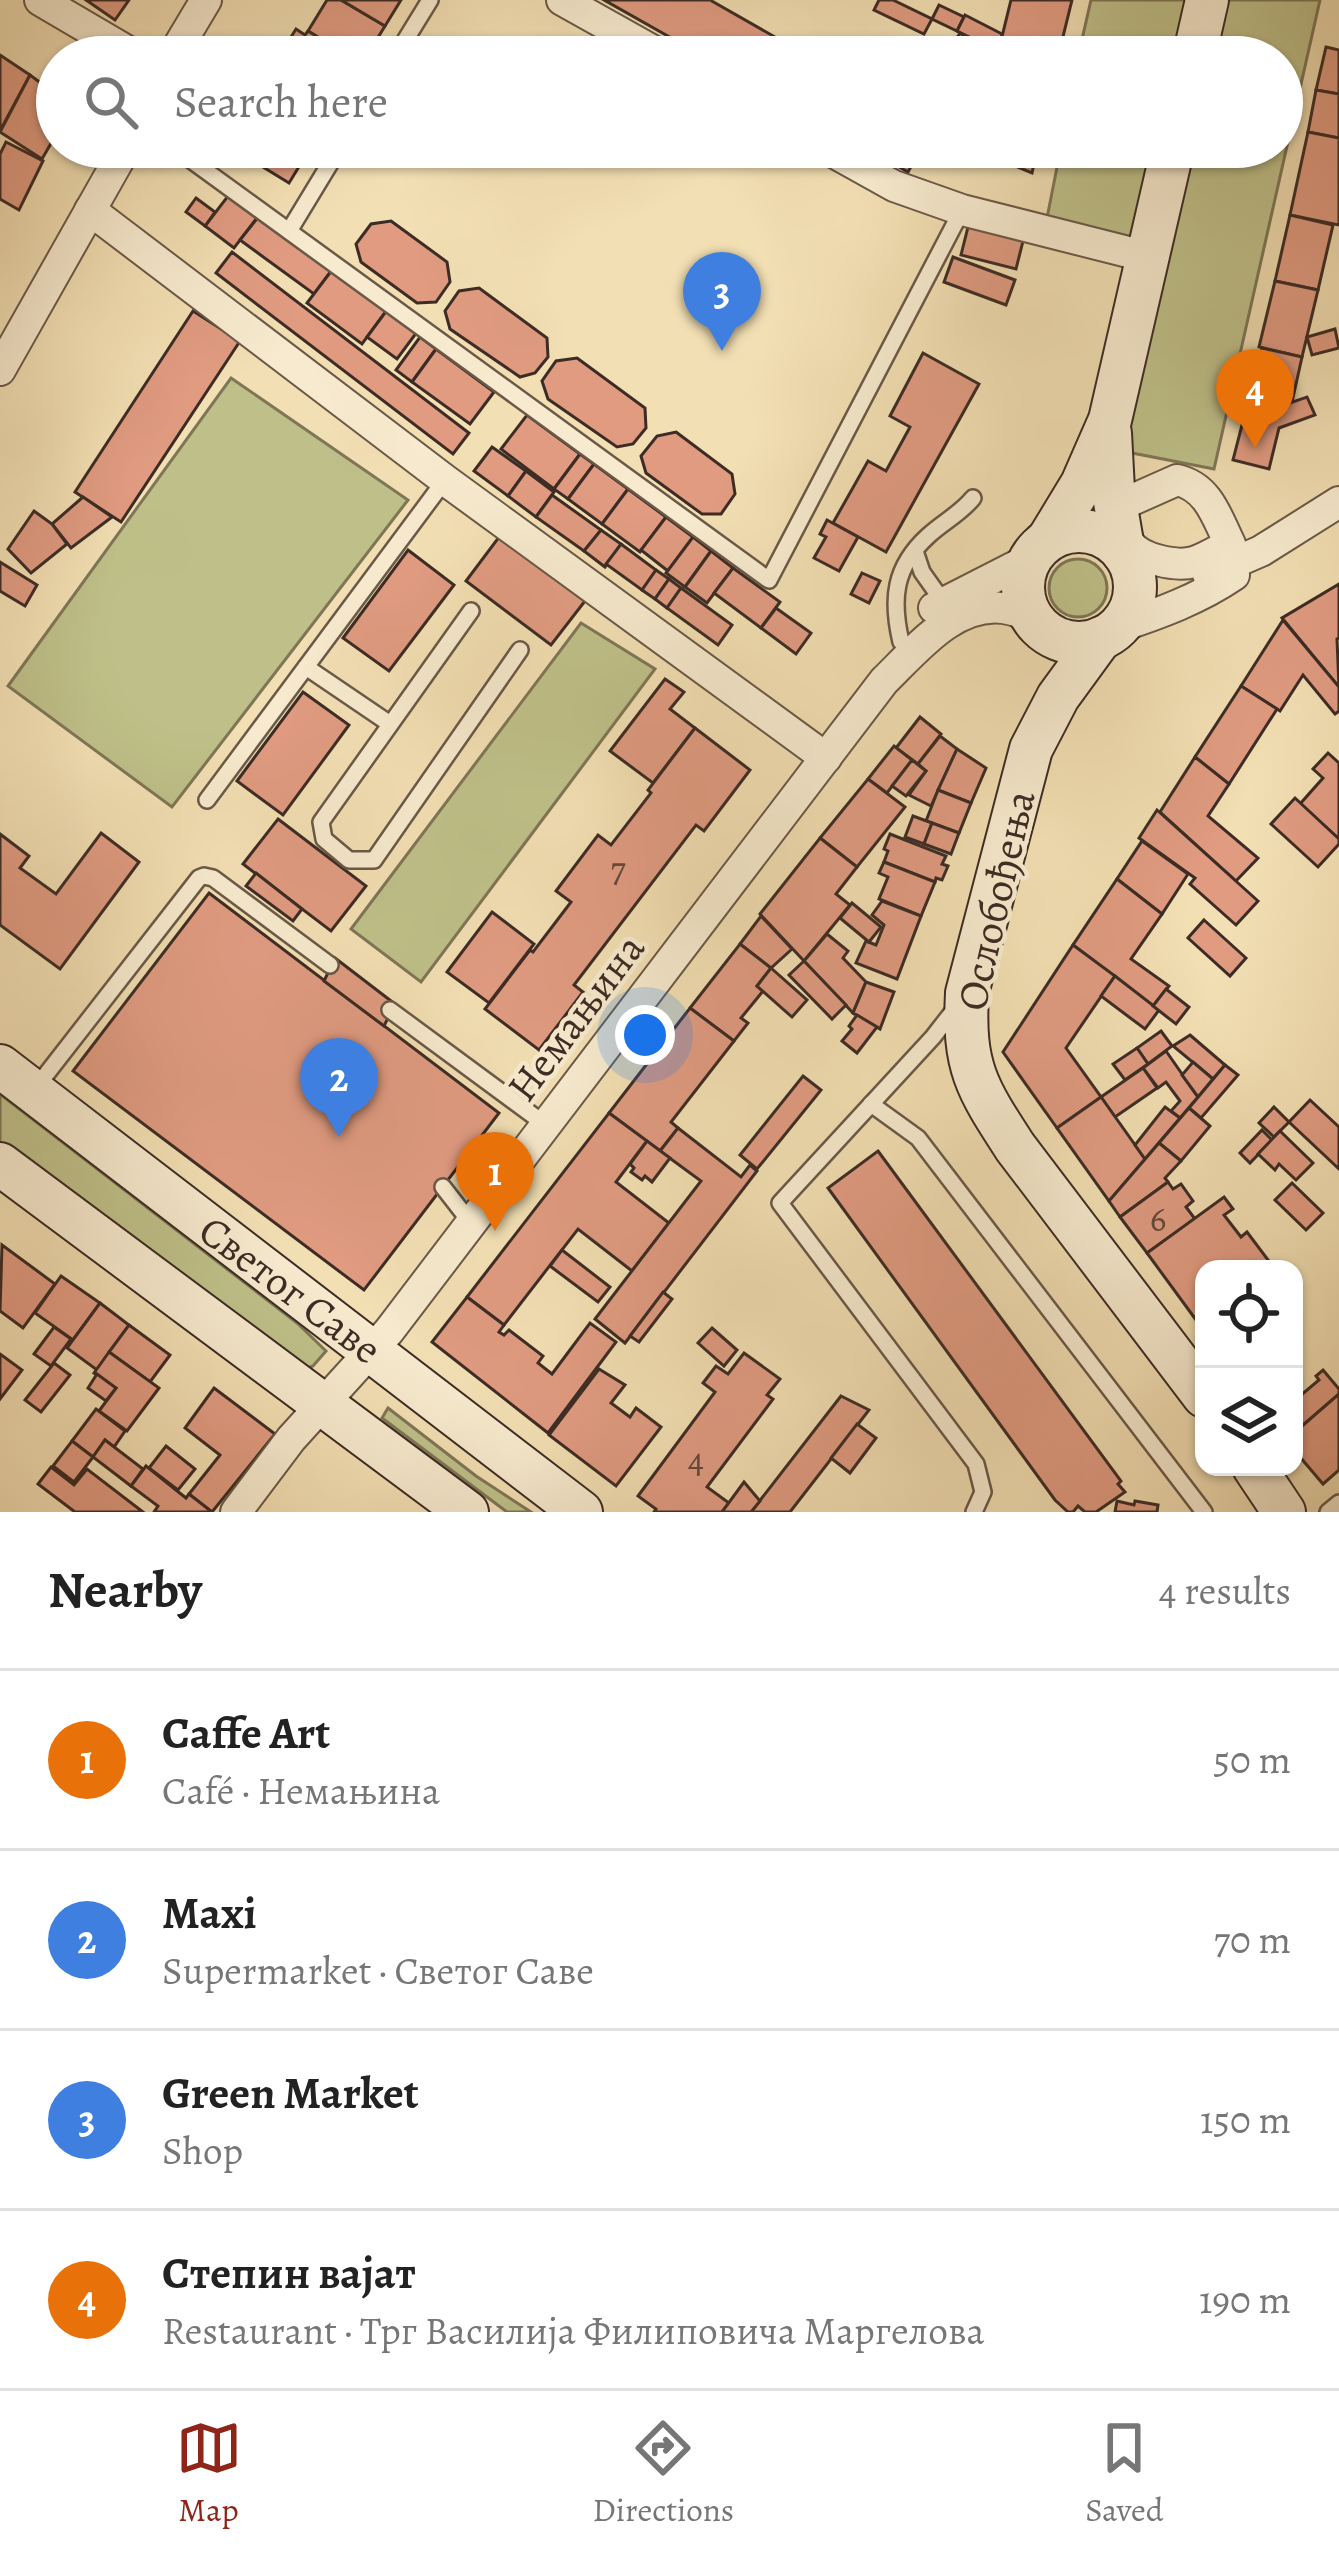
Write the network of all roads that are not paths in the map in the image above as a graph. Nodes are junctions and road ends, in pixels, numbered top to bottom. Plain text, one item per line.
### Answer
1 (40, 0) edge
2 (206, 0) edge
3 (430, 0) edge
4 (562, 0) edge
5 (1207, 0) edge
6 (101, 36) edge
7 (185, 36) edge
8 (408, 36) edge
9 (626, 36) edge
10 (1199, 36) edge
11 (114, 168) edge
12 (202, 168) edge
13 (327, 168) edge
14 (862, 168) edge
15 (1168, 168) edge
16 (90, 210) junction
17 (962, 210) junction
18 (289, 231) junction
19 (1148, 256) junction
20 (0, 370) edge
21 (1110, 420) junction
22 (445, 480) junction
23 (973, 499) dead end
24 (1339, 502) edge
25 (1244, 539) junction
26 (1039, 550) junction
27 (915, 551) junction
28 (1126, 558) junction
29 (944, 603) junction
30 (471, 611) dead end
31 (1034, 620) junction
32 (1109, 632) junction
33 (901, 642) junction
34 (520, 650) dead end
35 (306, 667) junction
36 (884, 681) junction
37 (389, 724) junction
38 (1031, 748) junction
39 (826, 758) junction
40 (207, 800) dead end
41 (330, 965) dead end
42 (967, 993) junction
43 (390, 1010) dead end
44 (17, 1079) edge
45 (871, 1104) junction
46 (546, 1125) junction
47 (0, 1164) edge
48 (443, 1187) dead end
49 (471, 1223) junction
50 (372, 1351) junction
51 (1195, 1384) edge
52 (321, 1405) junction
53 (1260, 1476) edge
54 (1339, 1503) edge
55 (236, 1512) edge
56 (467, 1512) edge
57 (581, 1512) edge
58 (974, 1512) edge
59 (1204, 1512) edge
60 (1284, 1512) edge
61 (1328, 1512) edge

1 - 6 street
2 - 7 street
3 - 8 lane
4 - 9 street
5 - 10 street
11 - 16 street
12 - 18 lane
13 - 18 lane
14 - 17 street
15 - 19 street
16 - 20 street
16 - 22 street
17 - 18 lane
17 - 19 street
19 - 21 street
21 - 26 street
21 - 28 street
22 - 35 lane
22 - 39 street
23 - 27 lane
24 - 25 street
25 - 28 street
25 - 32 street
26 - 28 street
26 - 29 street
26 - 31 street
27 - 29 lane
27 - 33 lane
28 - 32 street
29 - 33 street
30 - 37 lane
31 - 32 street
31 - 36 street
31 - 38 street
32 - 38 street, Ослобођења
33 - 36 street
34 - 37 lane
35 - 37 lane
35 - 40 lane
36 - 39 street, Немањина
38 - 42 street, Ослобођења
39 - 46 street, Немањина
41 - 44 lane
42 - 45 lane
42 - 51 street, Ослобођења
43 - 46 lane
44 - 50 street, Светог Саве
45 - 58 lane
45 - 59 lane
46 - 49 street, Немањина
47 - 52 street, Светог Саве
48 - 49 lane
49 - 50 street, Немањина
50 - 52 street, Немањина
50 - 57 street, Светог Саве
52 - 55 street, Немањина
52 - 56 street, Светог Саве
53 - 60 street
54 - 61 lane

